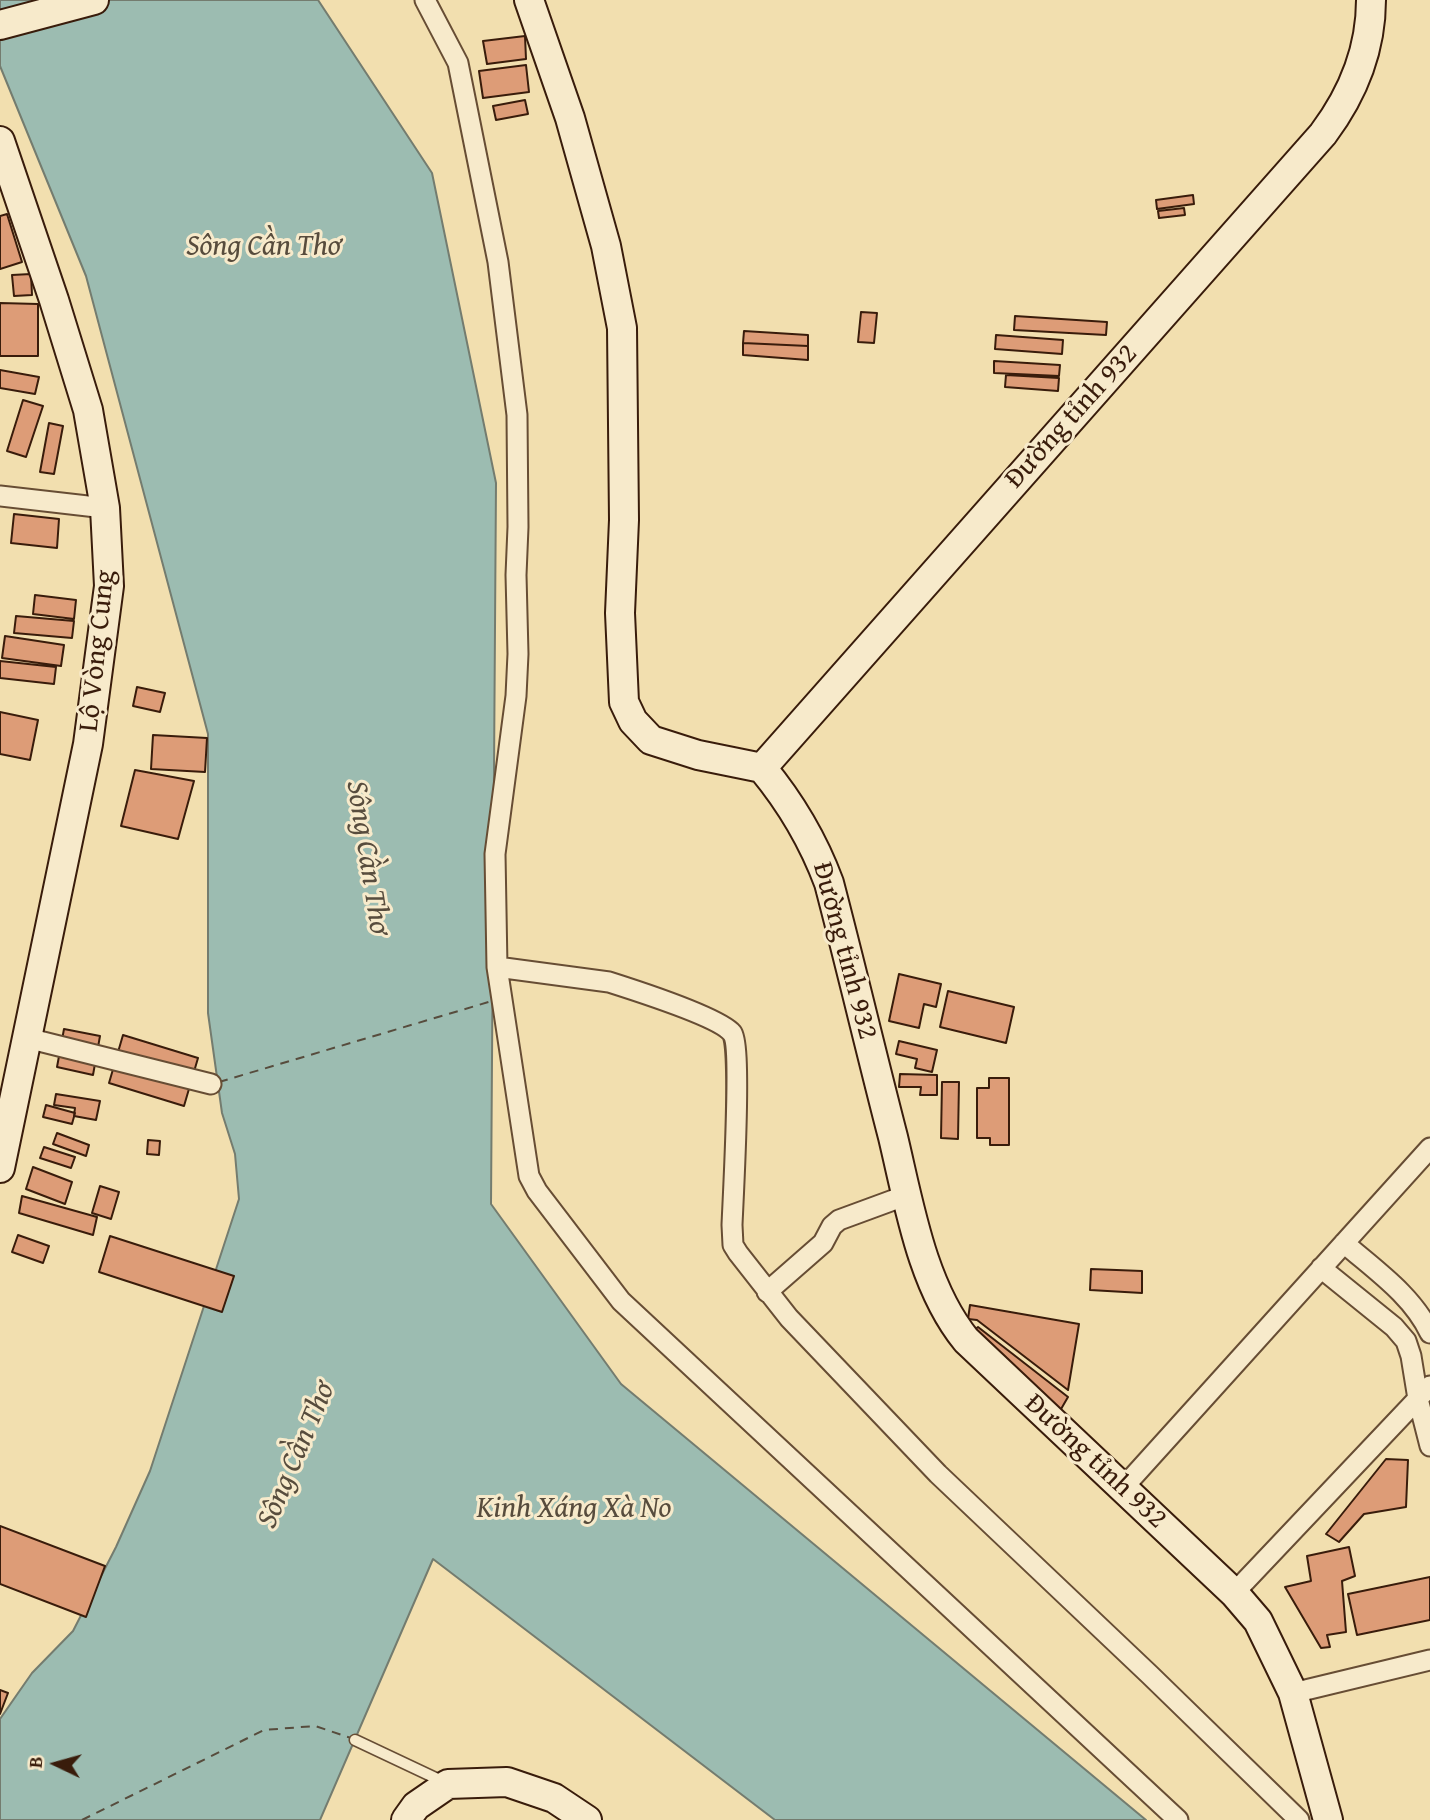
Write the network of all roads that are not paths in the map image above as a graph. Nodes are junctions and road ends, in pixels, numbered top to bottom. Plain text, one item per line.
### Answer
1 (94, 0) edge
2 (425, 0) edge
3 (529, 0) edge
4 (1371, 0) edge
5 (0, 25) edge
6 (0, 141) edge
7 (0, 496) edge
8 (105, 508) junction
9 (762, 768) junction
10 (497, 967) junction
11 (27, 1038) junction
12 (211, 1084) dead end
13 (1430, 1147) edge
14 (0, 1168) edge
15 (907, 1195) junction
16 (1344, 1243) junction
17 (1321, 1268) junction
18 (767, 1292) junction
19 (1430, 1333) edge
20 (1424, 1393) edge
21 (1430, 1446) edge
22 (1122, 1489) junction
23 (1234, 1592) junction
24 (1430, 1660) edge
25 (1293, 1693) junction
26 (355, 1740) dead end
27 (448, 1784) junction
28 (407, 1820) edge
29 (587, 1820) edge
30 (1178, 1820) edge
31 (1299, 1820) edge
32 (1328, 1820) edge

1 - 5 main road
2 - 10 street
3 - 9 main road
4 - 9 main road, Đường tỉnh 932
6 - 8 main road, Lộ Vòng Cung
7 - 8 street
8 - 11 main road, Lộ Vòng Cung
9 - 15 main road, Đường tỉnh 932
10 - 18 street
10 - 30 street
11 - 12 street
11 - 14 main road, Lộ Vòng Cung
13 - 16 street
15 - 18 street
15 - 22 main road, Đường tỉnh 932
16 - 17 street
16 - 19 street
17 - 20 street
17 - 22 street
18 - 31 street
20 - 21 street
20 - 23 street
22 - 23 main road, Đường tỉnh 932
23 - 25 main road, Đường tỉnh 932
24 - 25 street
25 - 32 main road, Đường tỉnh 932
26 - 27 lane
27 - 28 main road
27 - 29 main road

